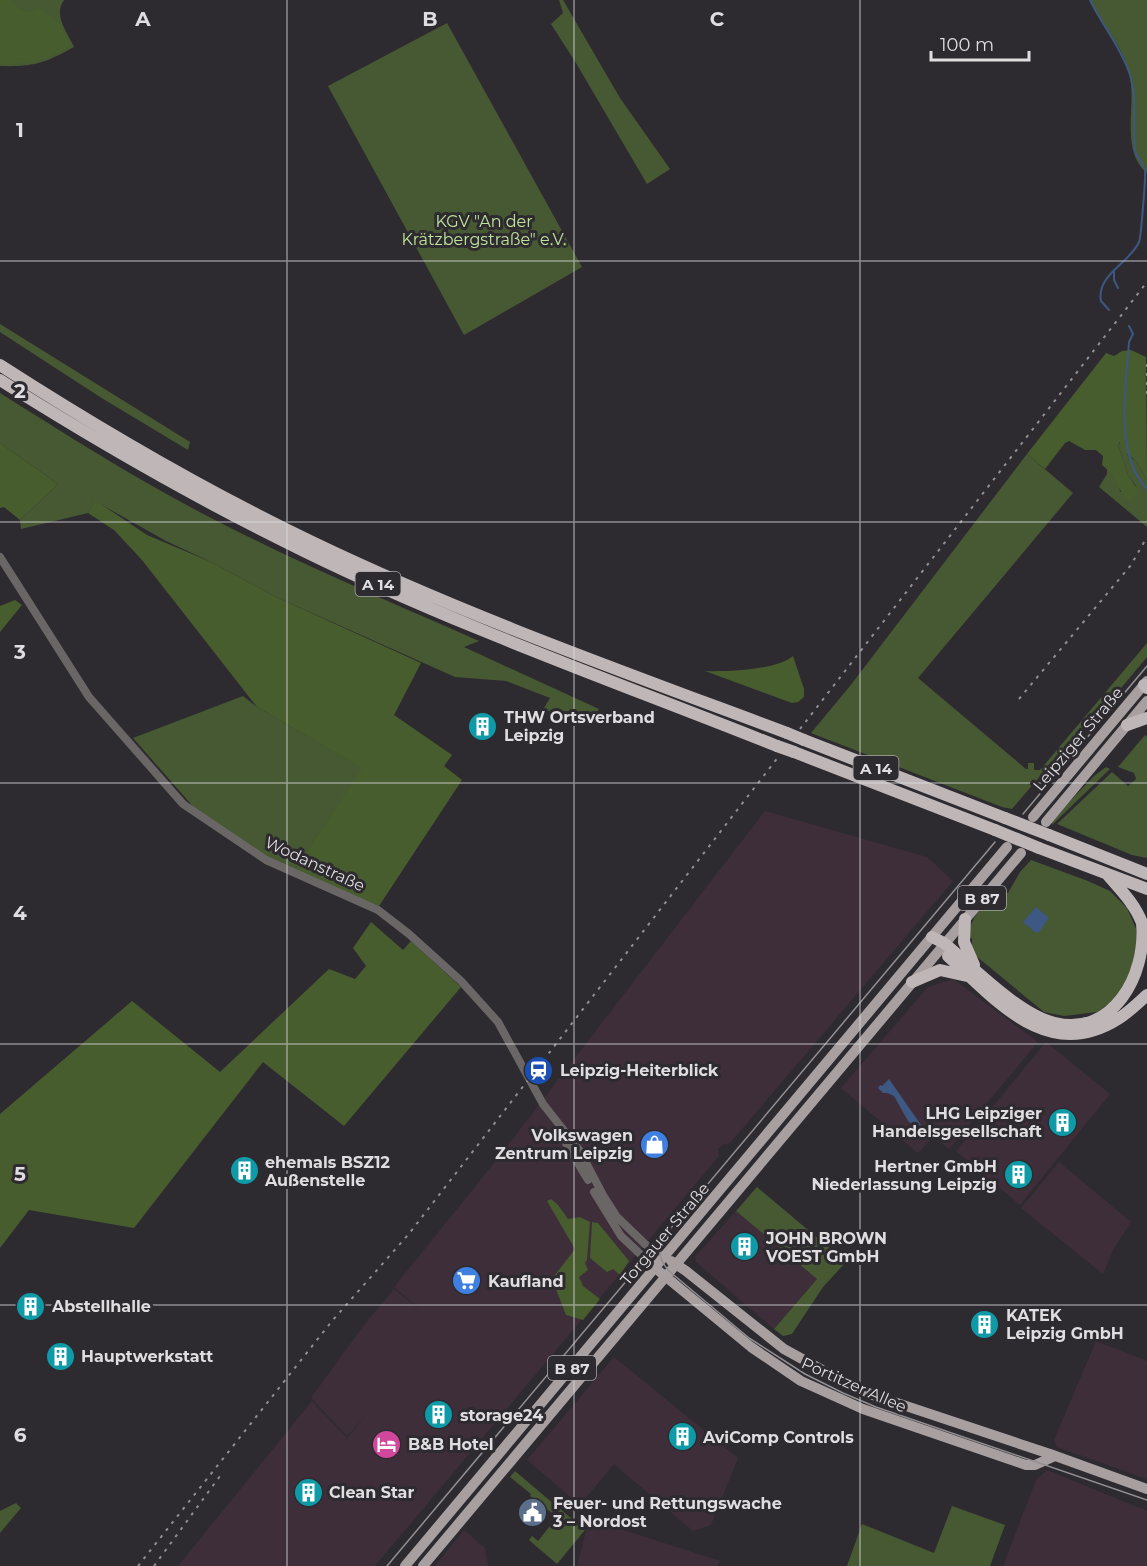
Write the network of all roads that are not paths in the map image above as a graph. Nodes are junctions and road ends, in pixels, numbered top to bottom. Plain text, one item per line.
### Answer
1 (0, 365) edge
2 (0, 380) edge
3 (0, 557) edge
4 (1146, 683) edge
5 (1147, 701) edge
6 (1147, 717) edge
7 (1126, 725) junction
8 (1032, 817) dead end
9 (1046, 822) dead end
10 (1007, 847) dead end
11 (1021, 852) dead end
12 (1120, 863) junction
13 (1147, 864) edge
14 (1107, 874) junction
15 (1147, 874) edge
16 (1147, 889) edge
17 (965, 919) junction
18 (932, 937) junction
19 (941, 946) junction
20 (973, 973) junction
21 (912, 981) junction
22 (1147, 995) edge
23 (550, 1113) junction
24 (664, 1257) junction
25 (676, 1264) junction
26 (655, 1268) junction
27 (664, 1277) junction
28 (1055, 1456) junction
29 (1147, 1490) edge
30 (405, 1566) edge
31 (423, 1566) edge

1 - 12 highway, A 14, bridge
2 - 14 highway, A 14, bridge
3 - 23 street, Wodanstraße
4 - 8 main road, Leipziger Straße
5 - 7 main road
6 - 7 highway
7 - 9 main road
10 - 18 main road, Torgauer Straße / B 87
11 - 17 main road, B 87
12 - 13 highway
12 - 15 highway, A 14
14 - 16 highway, A 14
14 - 20 highway
17 - 19 main road, B 87
17 - 20 highway
18 - 19 highway
18 - 24 main road, Torgauer Straße / B 87
19 - 20 highway
19 - 21 main road, Torgauer Straße / B 87
20 - 21 highway
20 - 22 highway
21 - 25 main road, Torgauer Straße / B 87
23 - 24 street, Wodanstraße
23 - 26 street, Wodanstraße
24 - 25 main road, Wodanstraße
24 - 26 main road, Torgauer Straße / B 87
25 - 27 main road, Torgauer Straße / B 87
25 - 28 main road, Portitzer Allee
26 - 27 main road, Wodanstraße
26 - 30 main road, Torgauer Straße / B 87
27 - 28 main road, Portitzer Allee
27 - 31 main road, Torgauer Straße / B 87
28 - 29 main road, Portitzer Allee

